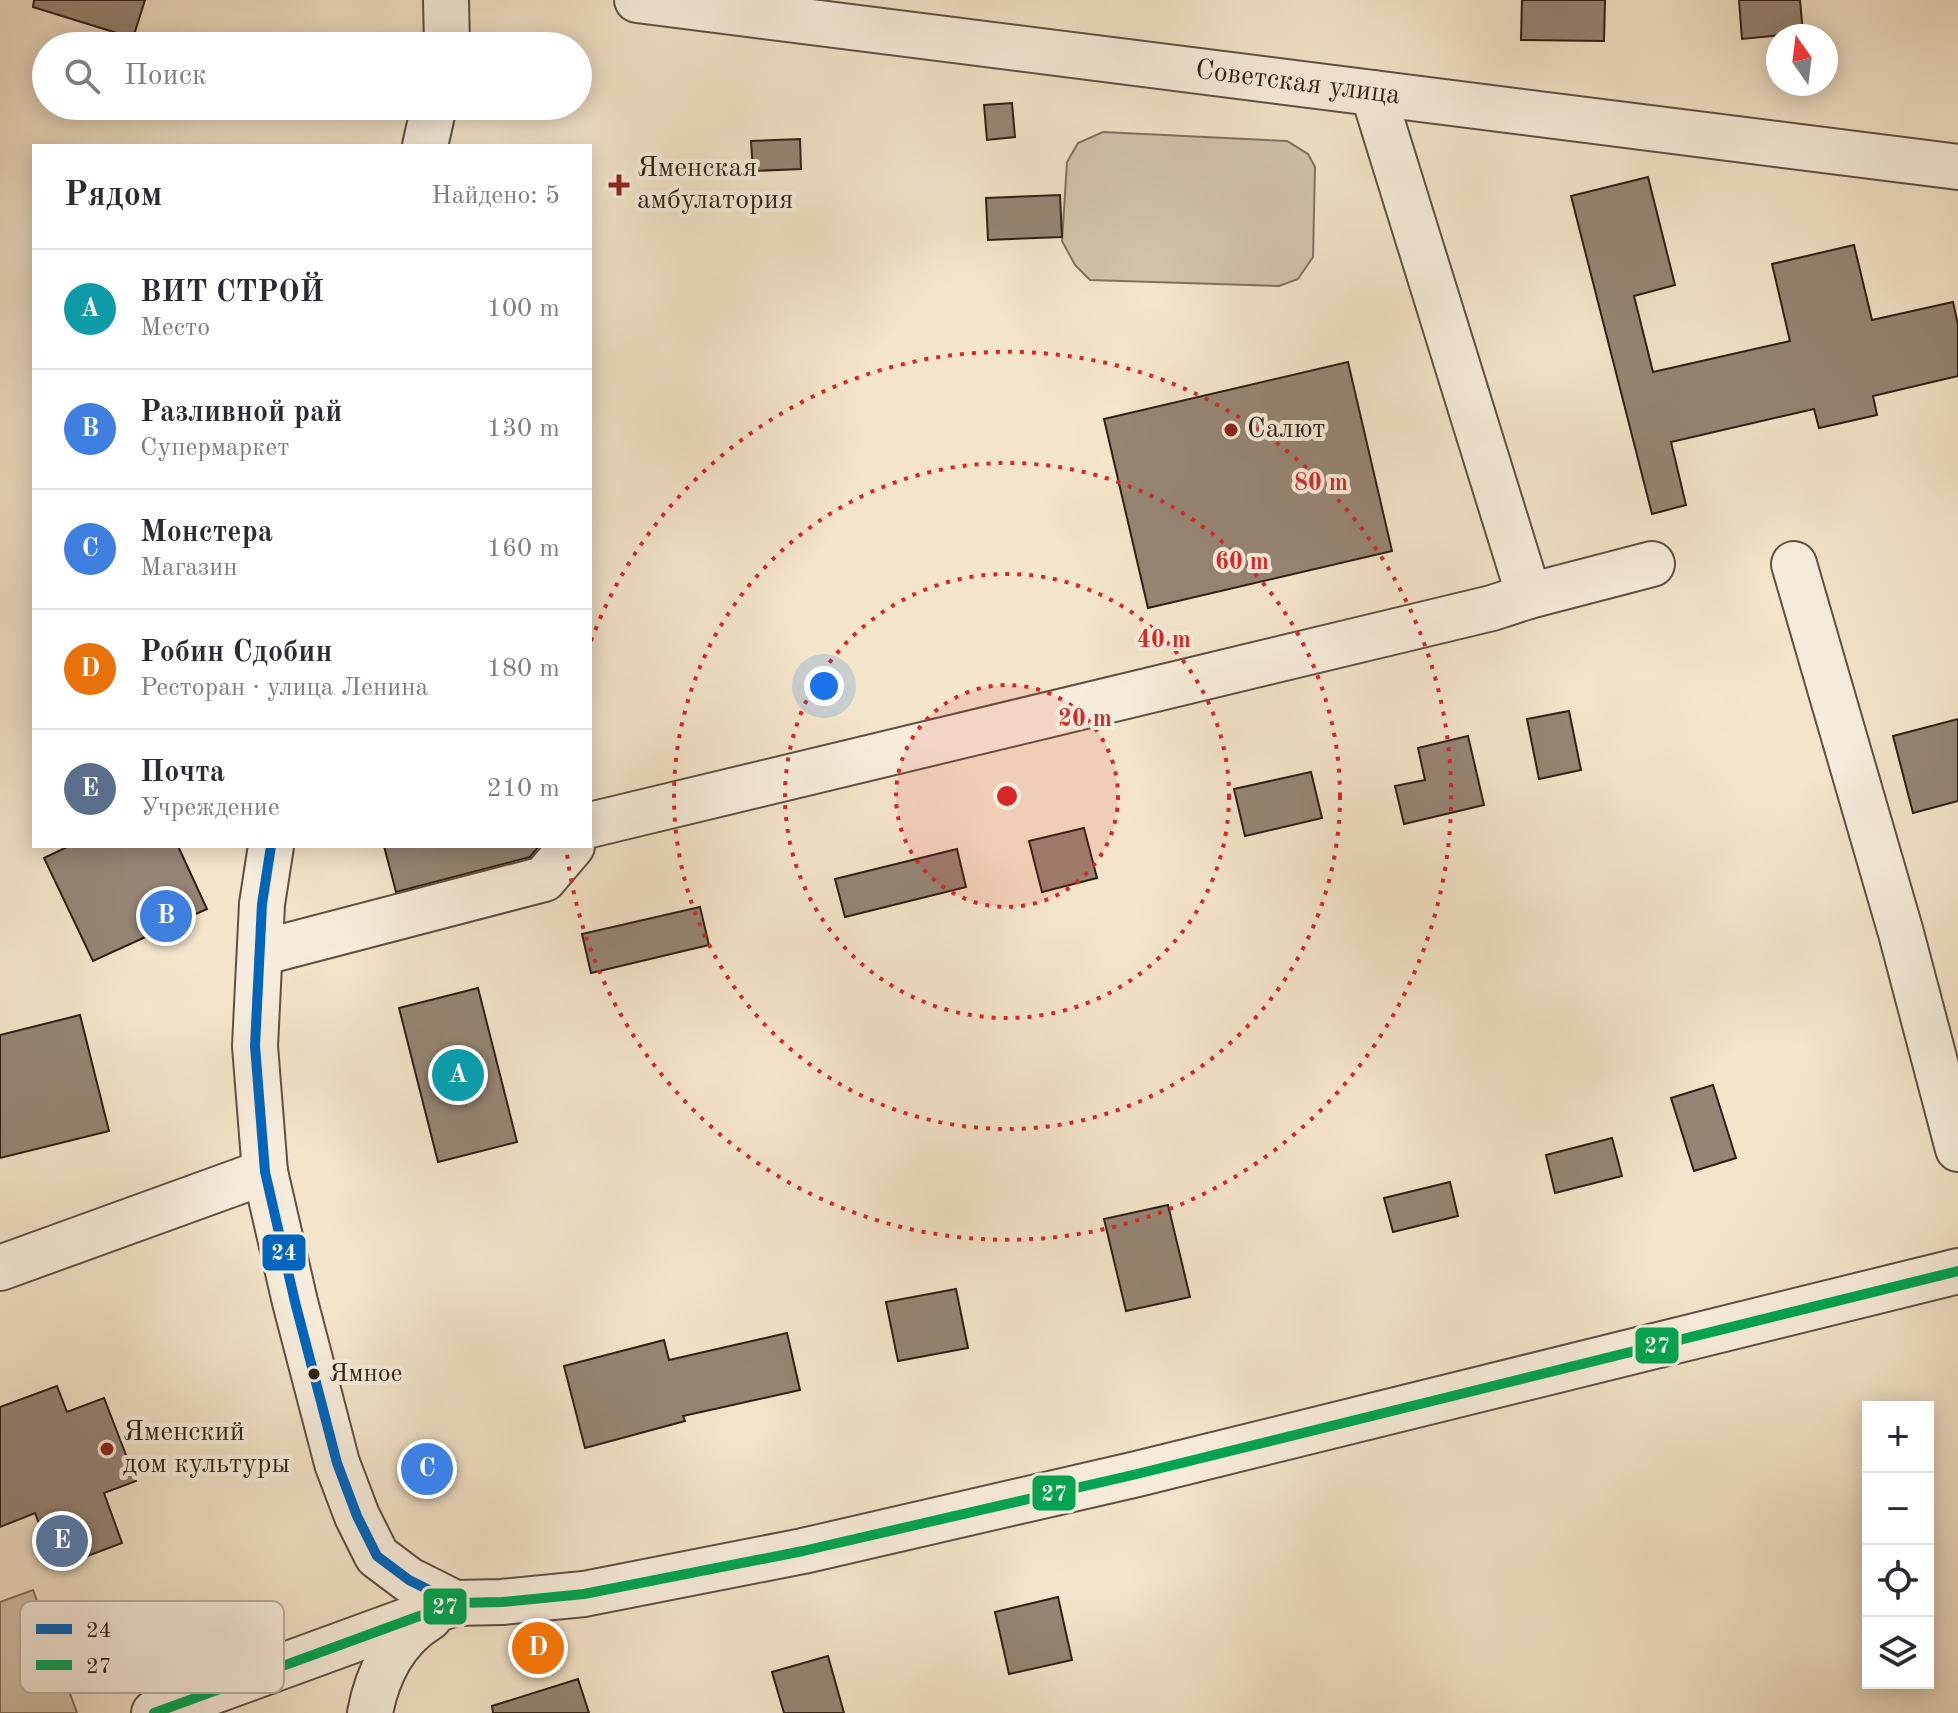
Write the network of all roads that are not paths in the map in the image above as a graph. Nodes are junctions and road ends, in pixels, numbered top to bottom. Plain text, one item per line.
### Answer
1 (446, 0) edge
2 (637, 0) edge
3 (447, 32) edge
4 (1373, 93) junction
5 (431, 120) edge
6 (425, 144) edge
7 (1958, 167) edge
8 (1652, 564) dead end
9 (1794, 564) dead end
10 (1529, 596) junction
11 (592, 825) edge
12 (271, 848) edge
13 (570, 848) edge
14 (260, 953) junction
15 (1958, 1149) edge
16 (265, 1172) junction
17 (0, 1268) edge
18 (1958, 1271) edge
19 (455, 1603) junction
20 (284, 1665) edge
21 (209, 1693) edge
22 (154, 1713) edge
23 (370, 1713) edge

1 - 3 street
2 - 4 street, Советская улица
4 - 7 street, Советская улица
4 - 10 street
5 - 6 street
8 - 10 street
9 - 15 street
10 - 11 street
12 - 14 street
13 - 14 street
14 - 16 street
16 - 17 street
16 - 19 street
18 - 19 street
19 - 20 street
19 - 23 street
21 - 22 street

